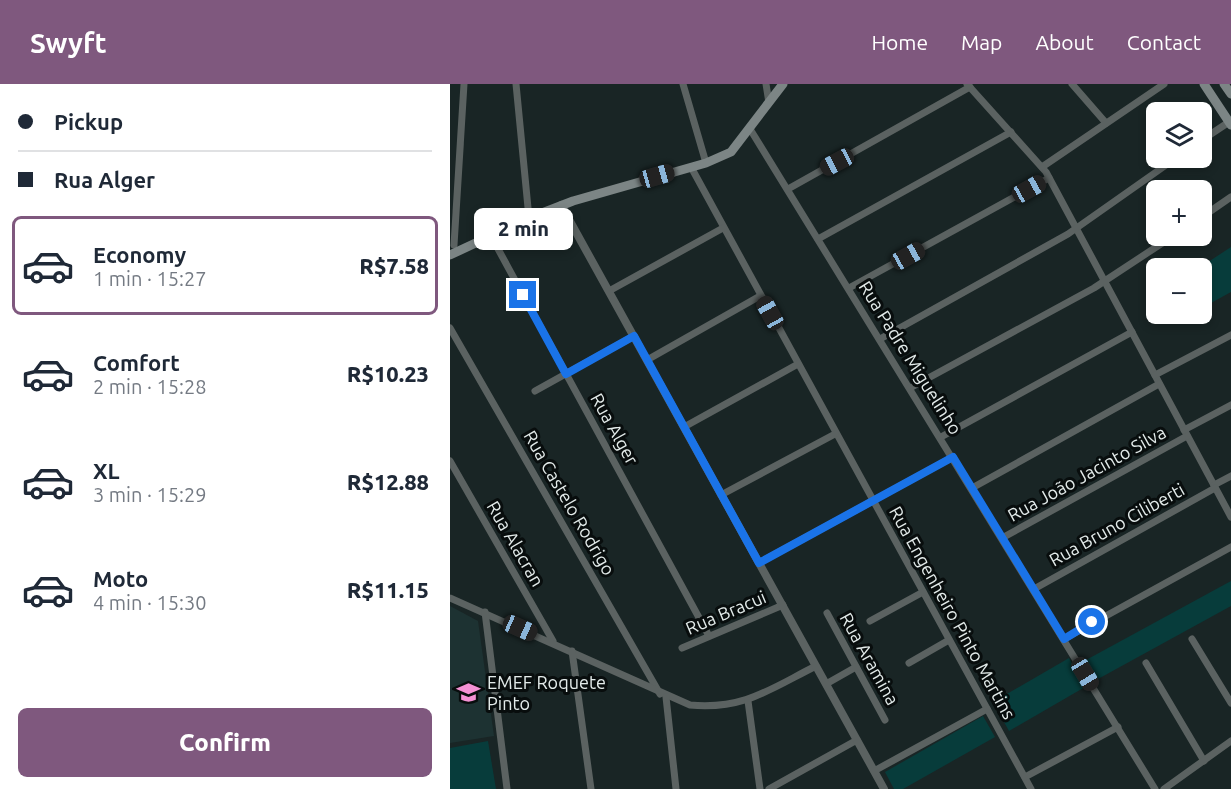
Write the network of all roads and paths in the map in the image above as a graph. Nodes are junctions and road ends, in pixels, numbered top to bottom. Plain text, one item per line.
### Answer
1 (464, 84) edge
2 (516, 84) edge
3 (683, 84) edge
4 (766, 84) edge
5 (783, 84) edge
6 (1072, 84) edge
7 (1164, 84) edge
8 (1204, 84) edge
9 (1224, 84) edge
10 (969, 86) edge
11 (1231, 94) edge
12 (769, 103) junction
13 (1106, 123) junction
14 (1230, 124) edge
15 (750, 129) junction
16 (1011, 132) junction
17 (1212, 134) edge
18 (706, 163) junction
19 (691, 167) junction
20 (1042, 167) junction
21 (1162, 168) edge
22 (1049, 178) junction
23 (788, 189) junction
24 (1231, 197) edge
25 (561, 206) junction
26 (1212, 210) edge
27 (529, 218) junction
28 (723, 228) junction
29 (1076, 228) junction
30 (491, 236) junction
31 (818, 239) junction
32 (1158, 246) edge
33 (453, 248) edge
34 (1104, 282) junction
35 (849, 288) junction
36 (609, 291) junction
37 (760, 296) junction
38 (450, 328) edge
39 (1132, 332) junction
40 (1231, 335) edge
41 (634, 336) junction
42 (880, 339) junction
43 (647, 360) junction
44 (798, 364) junction
45 (566, 374) junction
46 (1155, 375) junction
47 (1160, 384) junction
48 (910, 388) junction
49 (535, 392) dead end
50 (1231, 405) edge
51 (684, 428) junction
52 (1186, 433) junction
53 (835, 434) junction
54 (941, 437) junction
55 (953, 457) junction
56 (450, 461) edge
57 (1231, 476) edge
58 (1214, 486) junction
59 (972, 488) junction
60 (721, 495) junction
61 (873, 502) junction
62 (1231, 517) edge
63 (1002, 538) junction
64 (1231, 547) edge
65 (759, 563) junction
66 (1034, 589) junction
67 (923, 592) junction
68 (450, 598) edge
69 (783, 605) junction
70 (485, 612) junction
71 (827, 613) dead end
72 (870, 621) dead end
73 (710, 636) junction
74 (1064, 639) junction
75 (1192, 639) dead end
76 (949, 640) junction
77 (554, 642) junction
78 (682, 648) dead end
79 (572, 651) junction
80 (909, 663) dead end
81 (1146, 663) dead end
82 (816, 666) junction
83 (856, 667) junction
84 (826, 684) junction
85 (663, 695) junction
86 (748, 700) junction
87 (1231, 703) edge
88 (987, 709) junction
89 (885, 720) dead end
90 (1118, 727) junction
91 (857, 740) junction
92 (1231, 742) edge
93 (1204, 761) junction
94 (874, 771) junction
95 (1025, 777) junction
96 (507, 789) edge
97 (591, 789) edge
98 (676, 789) edge
99 (760, 789) edge
100 (769, 789) edge
101 (884, 789) edge
102 (1031, 789) edge
103 (1155, 789) edge
104 (1164, 789) edge

1 - 33 street
2 - 27 street
3 - 18 street
4 - 12 street
5 - 12 main road
6 - 13 street
7 - 13 street
8 - 14 main road
9 - 11 main road
10 - 16 street
10 - 23 street
12 - 15 main road
13 - 20 street
14 - 17 street
15 - 18 main road
15 - 23 street, Rua Padre Miguelinho
16 - 20 street
16 - 31 street
18 - 19 main road
19 - 25 main road
19 - 28 street, Rua Engenheiro Pinto Martins
20 - 22 street
21 - 29 street
22 - 29 street
22 - 35 street
23 - 31 street, Rua Padre Miguelinho
24 - 26 street
25 - 27 main road
25 - 36 street
27 - 30 main road
28 - 36 street
28 - 37 street, Rua Engenheiro Pinto Martins
29 - 34 street
29 - 42 street
30 - 33 main road
30 - 45 street, Rua Alger
31 - 35 street, Rua Padre Miguelinho
32 - 34 street
34 - 39 street
34 - 48 street
35 - 42 street, Rua Padre Miguelinho
36 - 41 street
37 - 43 street
37 - 44 street, Rua Engenheiro Pinto Martins
38 - 85 street, Rua Castelo Rodrigo
39 - 46 street
39 - 54 street
40 - 46 street
41 - 43 street
41 - 45 street
42 - 48 street, Rua Padre Miguelinho
43 - 51 street
44 - 51 street
44 - 53 street, Rua Engenheiro Pinto Martins
45 - 49 street
45 - 73 street, Rua Alger
46 - 47 street
47 - 52 street
47 - 59 street
48 - 54 street, Rua Padre Miguelinho
50 - 52 street, Rua João Jacinto Silva
51 - 60 street
52 - 58 street
52 - 63 street, Rua João Jacinto Silva
53 - 60 street
53 - 61 street, Rua Engenheiro Pinto Martins
54 - 55 street, Rua Padre Miguelinho
55 - 59 street, Rua Padre Miguelinho
55 - 61 street
56 - 77 street, Rua Alacran
57 - 58 street, Rua Bruno Ciliberti
58 - 62 street
58 - 66 street, Rua Bruno Ciliberti
59 - 63 street, Rua Padre Miguelinho
60 - 65 street
61 - 65 street
61 - 67 street, Rua Engenheiro Pinto Martins
63 - 66 street, Rua Padre Miguelinho
64 - 74 street
65 - 69 street
66 - 74 street, Rua Padre Miguelinho
67 - 72 street
67 - 76 street, Rua Engenheiro Pinto Martins
68 - 70 street
69 - 73 street, Rua Bracui
69 - 82 street
70 - 77 street
70 - 96 street
71 - 83 street, Rua Aramina
73 - 78 street, Rua Bracui
74 - 90 street, Rua Padre Miguelinho
75 - 87 street
76 - 80 street
76 - 88 street, Rua Engenheiro Pinto Martins
77 - 79 street
79 - 85 street
79 - 97 street
81 - 93 street
82 - 84 street
82 - 86 street
83 - 84 street
83 - 89 street, Rua Aramina
84 - 91 street
85 - 86 street
85 - 98 street, Rua Castelo Rodrigo
86 - 99 street
88 - 94 street
88 - 95 street, Rua Engenheiro Pinto Martins
90 - 95 street
90 - 103 street, Rua Padre Miguelinho
91 - 94 street
91 - 100 street
92 - 93 street
93 - 104 street
94 - 101 street
95 - 102 street, Rua Engenheiro Pinto Martins

